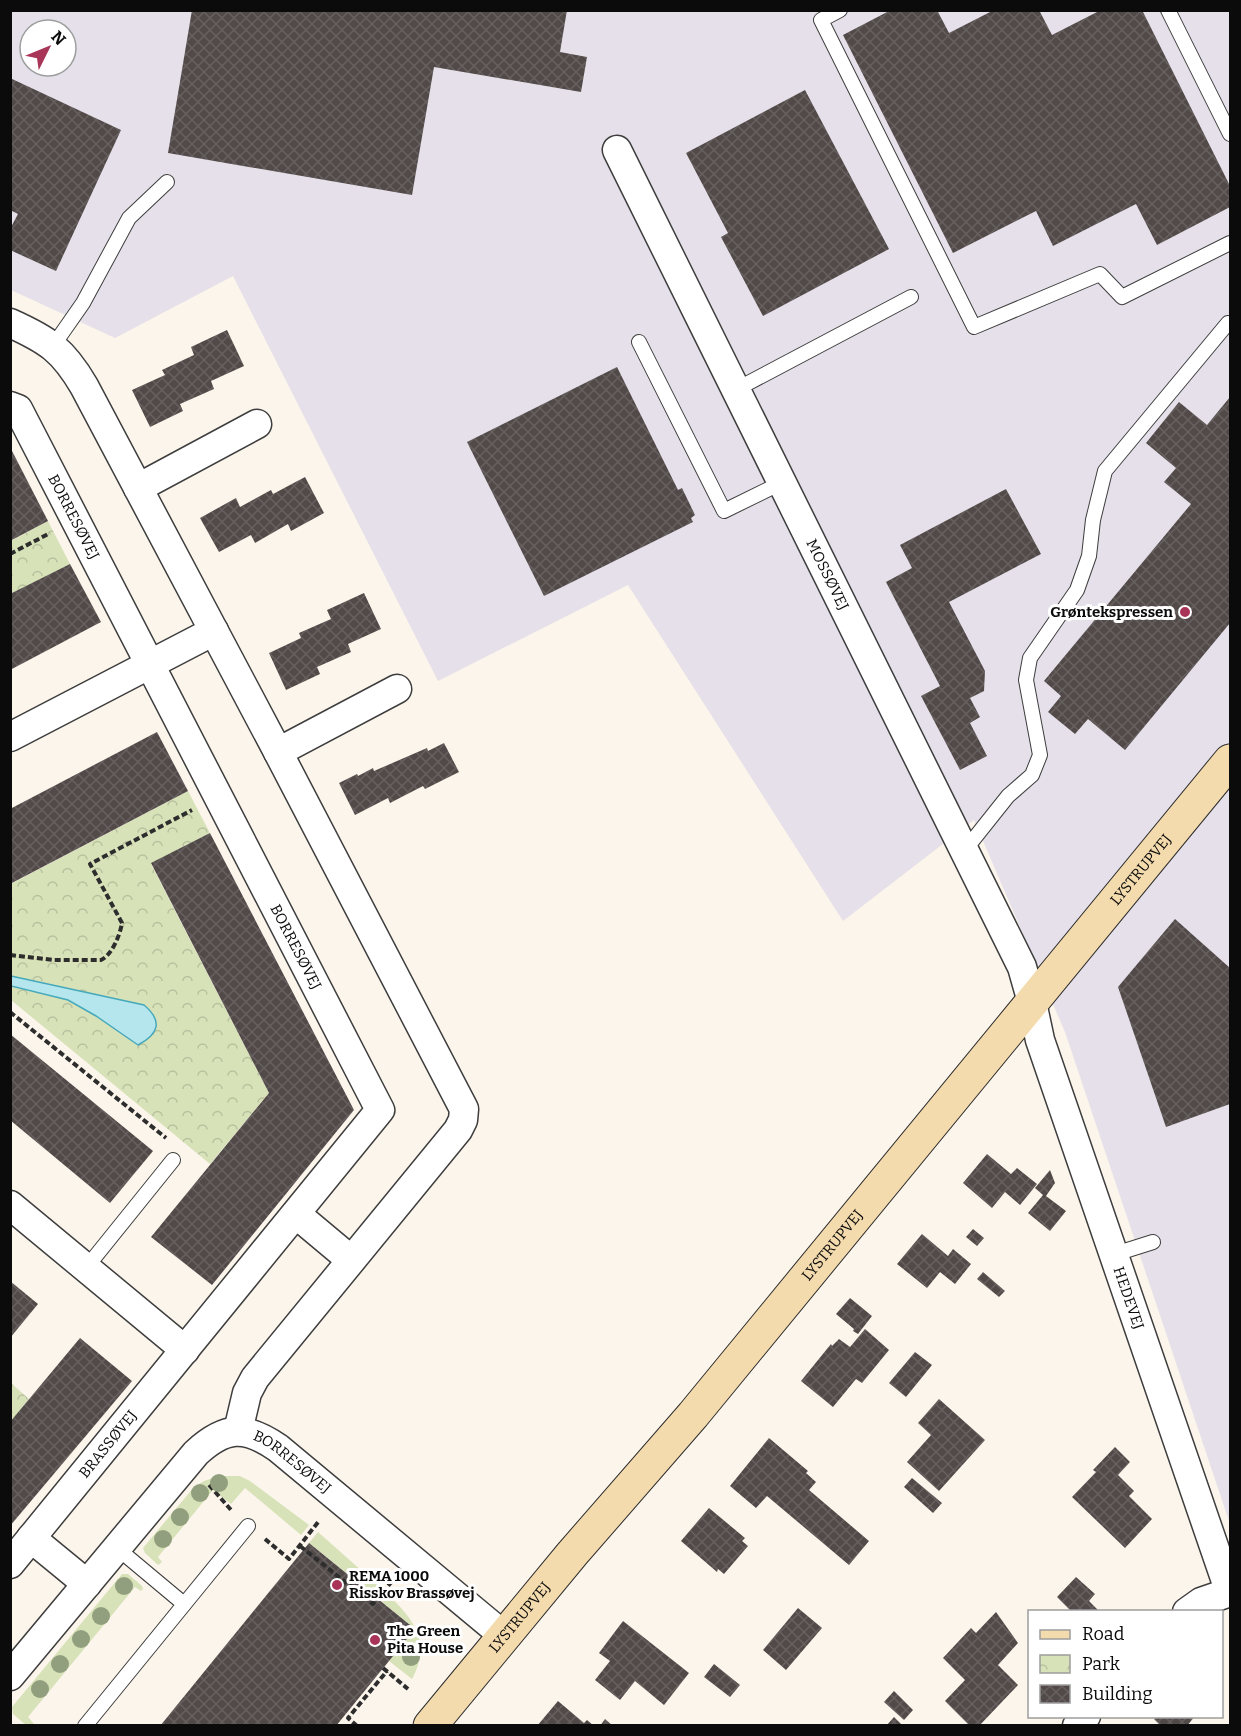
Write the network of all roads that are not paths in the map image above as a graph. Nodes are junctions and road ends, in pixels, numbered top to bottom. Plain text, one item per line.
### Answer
1 (840, 10) edge
2 (1168, 10) edge
3 (1230, 134) edge
4 (617, 150) dead end
5 (166, 182) dead end
6 (1230, 243) edge
7 (911, 297) dead end
8 (10, 323) edge
9 (1228, 323) dead end
10 (639, 342) dead end
11 (53, 346) junction
12 (735, 390) junction
13 (10, 406) edge
14 (257, 424) dead end
15 (781, 483) junction
16 (138, 488) junction
17 (214, 631) junction
18 (150, 665) junction
19 (397, 689) dead end
20 (10, 737) edge
21 (278, 752) junction
22 (1230, 761) edge
23 (965, 850) junction
24 (1032, 1002) junction
25 (173, 1160) road end
26 (10, 1205) edge
27 (296, 1214) junction
28 (1153, 1242) dead end
29 (1115, 1254) junction
30 (351, 1260) junction
31 (86, 1268) junction
32 (184, 1350) junction
33 (238, 1431) junction
34 (248, 1526) road end
35 (32, 1538) junction
36 (117, 1548) junction
37 (10, 1564) edge
38 (87, 1584) junction
39 (1230, 1592) edge
40 (184, 1604) junction
41 (1189, 1610) edge
42 (503, 1635) junction
43 (10, 1676) edge
44 (85, 1725) edge
45 (430, 1725) edge

1 - 6 lane
2 - 3 lane
4 - 12 street, MOSSØVEJ
5 - 11 lane
7 - 12 lane
8 - 11 street, BORRESØVEJ
9 - 23 lane
10 - 15 lane
11 - 16 street, BORRESØVEJ
12 - 15 street, MOSSØVEJ
13 - 18 street, BORRESØVEJ
14 - 16 street
15 - 23 street, MOSSØVEJ
16 - 17 street, BORRESØVEJ
17 - 18 street
17 - 21 street, BORRESØVEJ
18 - 20 street
18 - 27 street, BORRESØVEJ
19 - 21 street
21 - 30 street, BORRESØVEJ
22 - 24 street, LYSTRUPVEJ
23 - 24 street, MOSSØVEJ
24 - 29 street, HEDEVEJ
24 - 42 street, LYSTRUPVEJ
25 - 31 lane
26 - 31 street
27 - 30 street
27 - 32 street, BORRESØVEJ
28 - 29 lane
29 - 39 street, HEDEVEJ
30 - 33 street, BORRESØVEJ
31 - 32 street
32 - 35 street, BRASSØVEJ
33 - 36 street
33 - 42 street, BORRESØVEJ
34 - 40 lane
35 - 37 street, BRASSØVEJ
35 - 38 street
36 - 38 street
36 - 40 lane
38 - 43 street
39 - 41 street
40 - 44 lane
42 - 45 street, LYSTRUPVEJ

